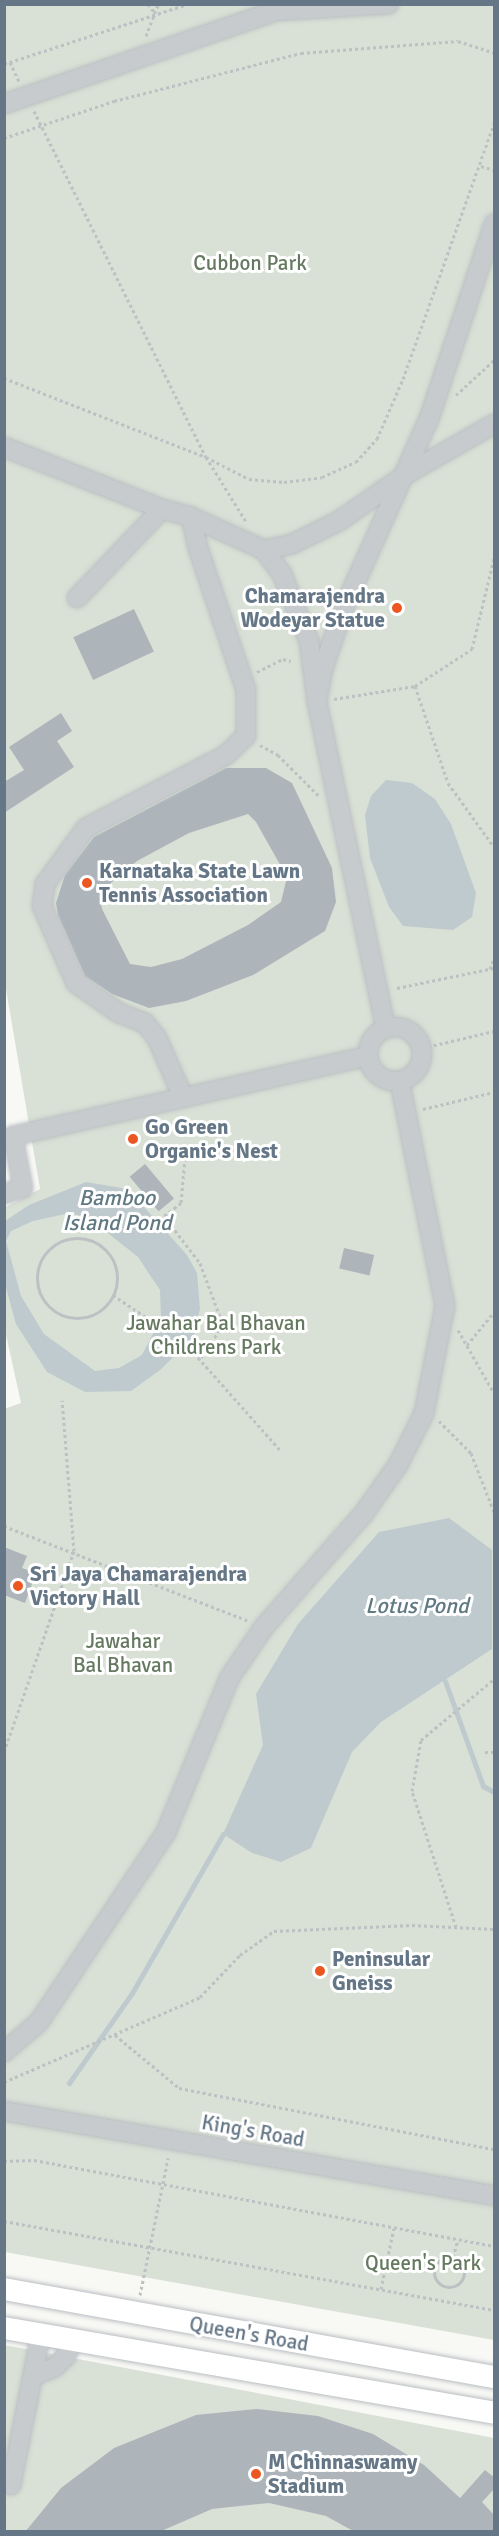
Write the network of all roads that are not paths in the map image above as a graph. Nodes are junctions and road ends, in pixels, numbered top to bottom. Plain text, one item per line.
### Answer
1 (389, 4) edge
2 (4, 105) edge
3 (495, 224) edge
4 (495, 424) edge
5 (4, 447) edge
6 (408, 473) junction
7 (162, 509) junction
8 (191, 517) junction
9 (264, 550) junction
10 (77, 598) dead end
11 (317, 702) junction
12 (386, 1029) junction
13 (368, 1056) junction
14 (400, 1082) junction
15 (183, 1097) junction
16 (4, 1194) edge
17 (4, 2052) edge
18 (4, 2111) edge
19 (495, 2196) edge
20 (4, 2289) edge
21 (4, 2328) edge
22 (41, 2334) junction
23 (72, 2340) junction
24 (33, 2376) junction
25 (495, 2377) edge
26 (495, 2413) edge
27 (11, 2485) dead end

1 - 2 street
3 - 6 street
4 - 6 street
5 - 7 street
6 - 9 street
6 - 11 street
7 - 8 street
7 - 10 street
8 - 9 street
8 - 15 street
9 - 11 street
11 - 12 street
12 - 13 street
12 - 14 street
13 - 14 street
13 - 15 street
14 - 17 street
15 - 16 street
18 - 19 street, King's Road
20 - 25 main road, Queen's Road
21 - 22 main road, Queen's Road
22 - 23 main road, Queen's Road
22 - 24 street
23 - 24 street
23 - 26 main road, Queen's Road
24 - 27 street

